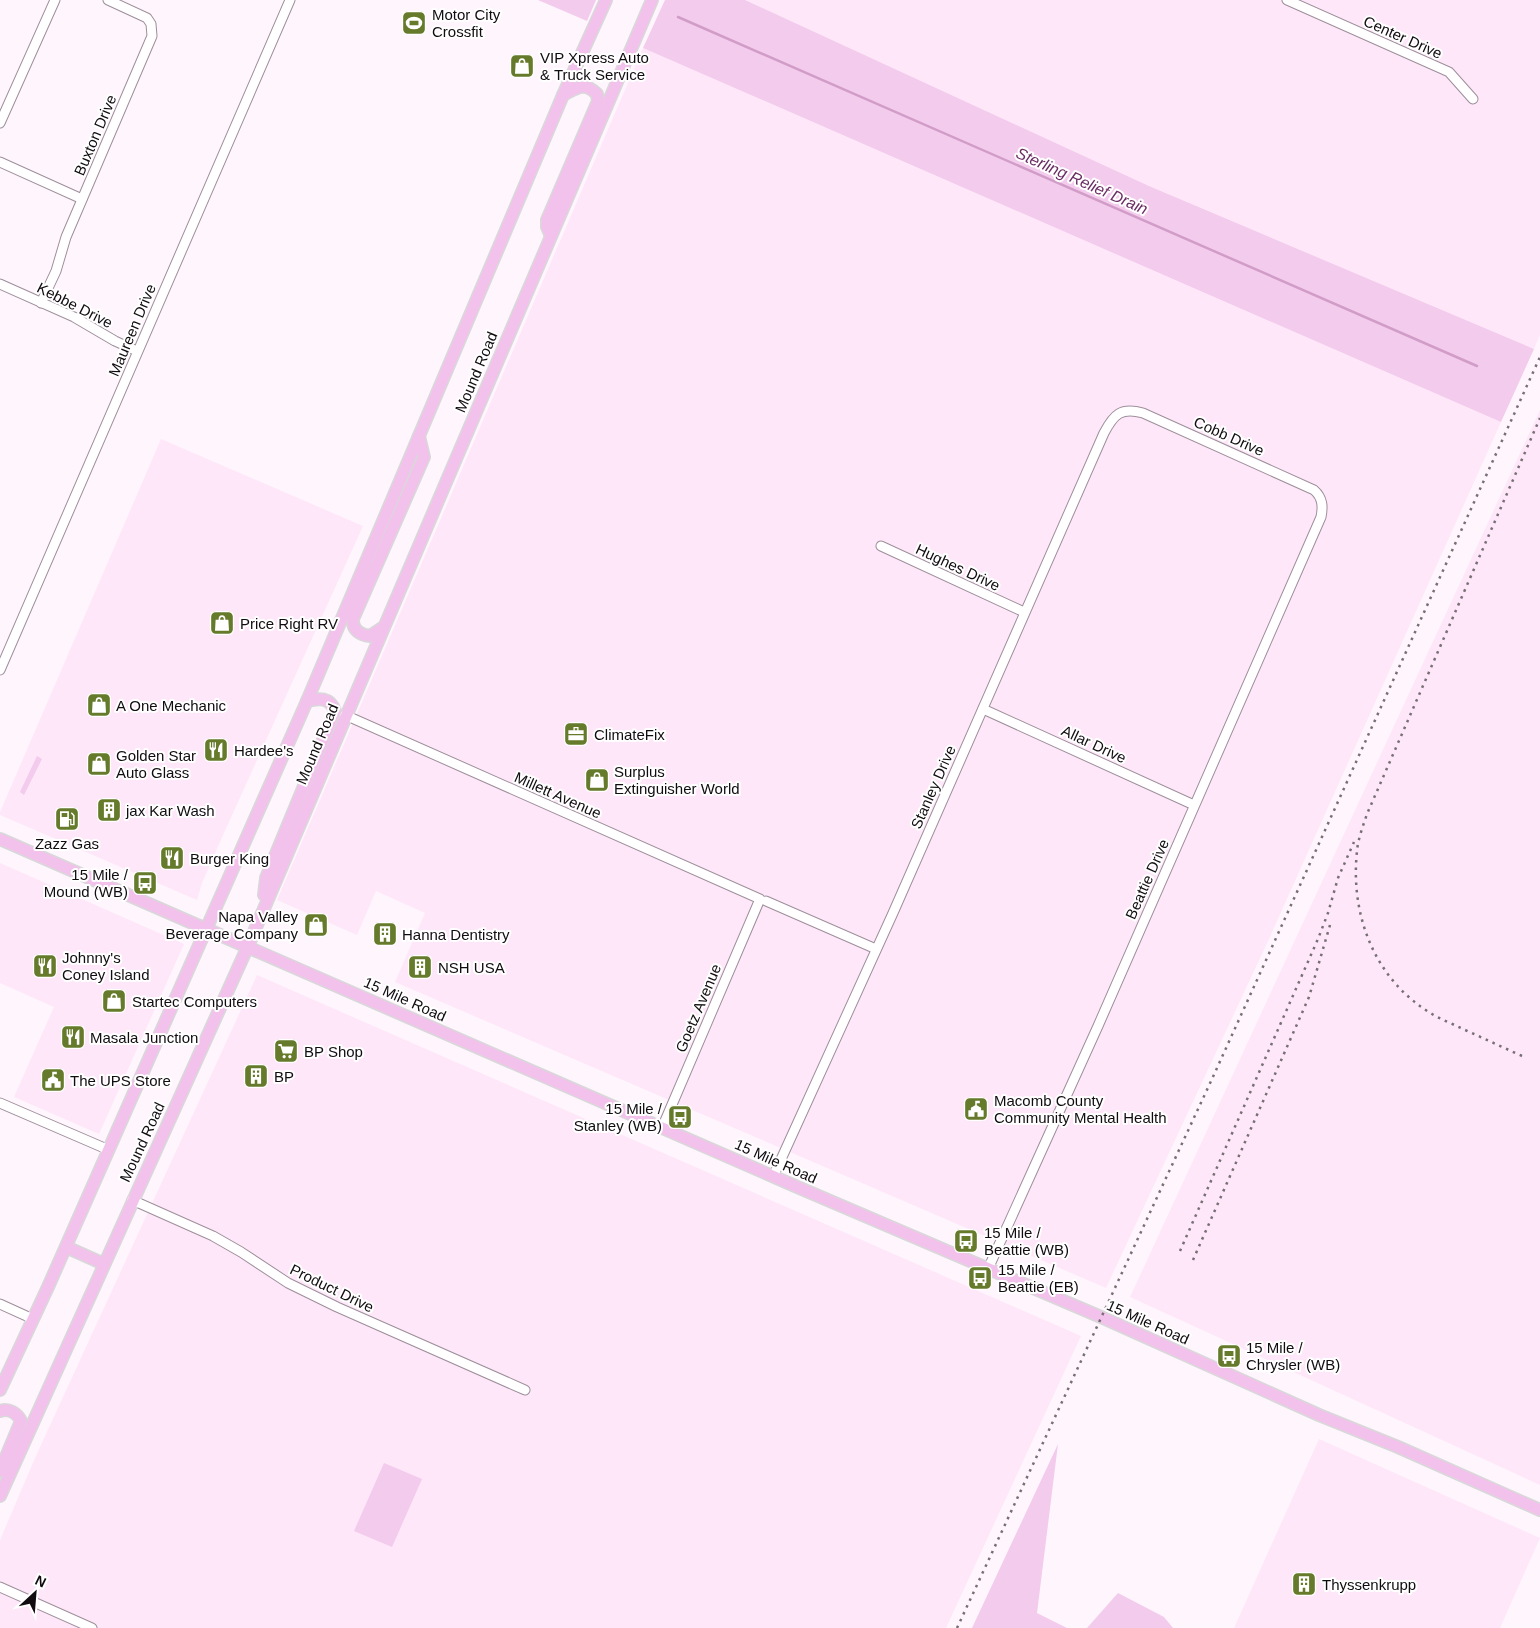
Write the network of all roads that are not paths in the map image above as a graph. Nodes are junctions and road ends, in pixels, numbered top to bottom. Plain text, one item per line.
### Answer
1 (55, 0) edge
2 (108, 0) edge
3 (290, 0) edge
4 (606, 0) edge
5 (652, 0) edge
6 (1287, 0) edge
7 (563, 95) junction
8 (1473, 99) dead end
9 (0, 123) edge
10 (0, 162) edge
11 (82, 199) junction
12 (551, 236) junction
13 (0, 284) edge
14 (41, 303) junction
15 (137, 352) junction
16 (1122, 412) joint
17 (419, 436) junction
18 (1320, 497) joint
19 (881, 546) dead end
20 (1024, 612) junction
21 (383, 628) junction
22 (2, 659) edge
23 (0, 670) edge
24 (308, 701) junction
25 (983, 709) junction
26 (345, 715) junction
27 (1194, 805) junction
28 (0, 838) edge
29 (763, 900) junction
30 (262, 909) junction
31 (207, 928) junction
32 (248, 946) junction
33 (876, 949) junction
34 (0, 1103) edge
35 (662, 1128) junction
36 (109, 1150) junction
37 (773, 1177) junction
38 (132, 1200) junction
39 (66, 1247) junction
40 (104, 1264) junction
41 (988, 1270) junction
42 (0, 1304) edge
43 (34, 1319) junction
44 (0, 1390) edge
45 (525, 1390) dead end
46 (0, 1412) edge
47 (0, 1471) edge
48 (0, 1496) edge
49 (1540, 1510) edge
50 (0, 1587) edge
51 (92, 1628) edge

1 - 9 street
2 - 11 street, Buxton Drive
3 - 15 street, Maureen Drive
4 - 7 main road, Mound Road
5 - 12 main road, Mound Road
6 - 8 street, Center Drive
7 - 12 main road
7 - 17 main road, Mound Road
10 - 11 street
11 - 14 street, Buxton Drive
12 - 21 main road, Mound Road
13 - 14 street, Kebbe Drive
14 - 15 street, Kebbe Drive
15 - 22 street, Maureen Drive
16 - 18 street, Cobb Drive
16 - 20 street, Stanley Drive
17 - 21 main road
17 - 24 main road, Mound Road
18 - 27 street, Beattie Drive
19 - 20 street, Hughes Drive
20 - 25 street, Stanley Drive
21 - 26 main road, Mound Road
22 - 23 street, Maureen Drive
24 - 30 main road
24 - 31 main road, Mound Road
25 - 27 street, Allar Drive
25 - 33 street, Stanley Drive
26 - 29 street, Millett Avenue
26 - 30 main road, Mound Road
27 - 41 street, Beattie Drive
28 - 31 main road, 15 Mile Road
29 - 33 street, Millett Avenue
29 - 35 street, Goetz Avenue
30 - 32 main road, Mound Road
31 - 32 main road, 15 Mile Road
31 - 36 main road, Mound Road
32 - 35 main road, 15 Mile Road
32 - 38 main road, Mound Road
33 - 37 street, Stanley Drive
34 - 36 street
35 - 37 main road, 15 Mile Road
36 - 39 main road, Mound Road
37 - 41 main road, 15 Mile Road
38 - 40 main road, Mound Road
38 - 45 street, Product Drive
39 - 40 main road
39 - 43 main road, Mound Road
40 - 48 main road, Mound Road
41 - 49 main road, 15 Mile Road
42 - 43 street
43 - 44 main road, Mound Road
46 - 47 main road
50 - 51 street

